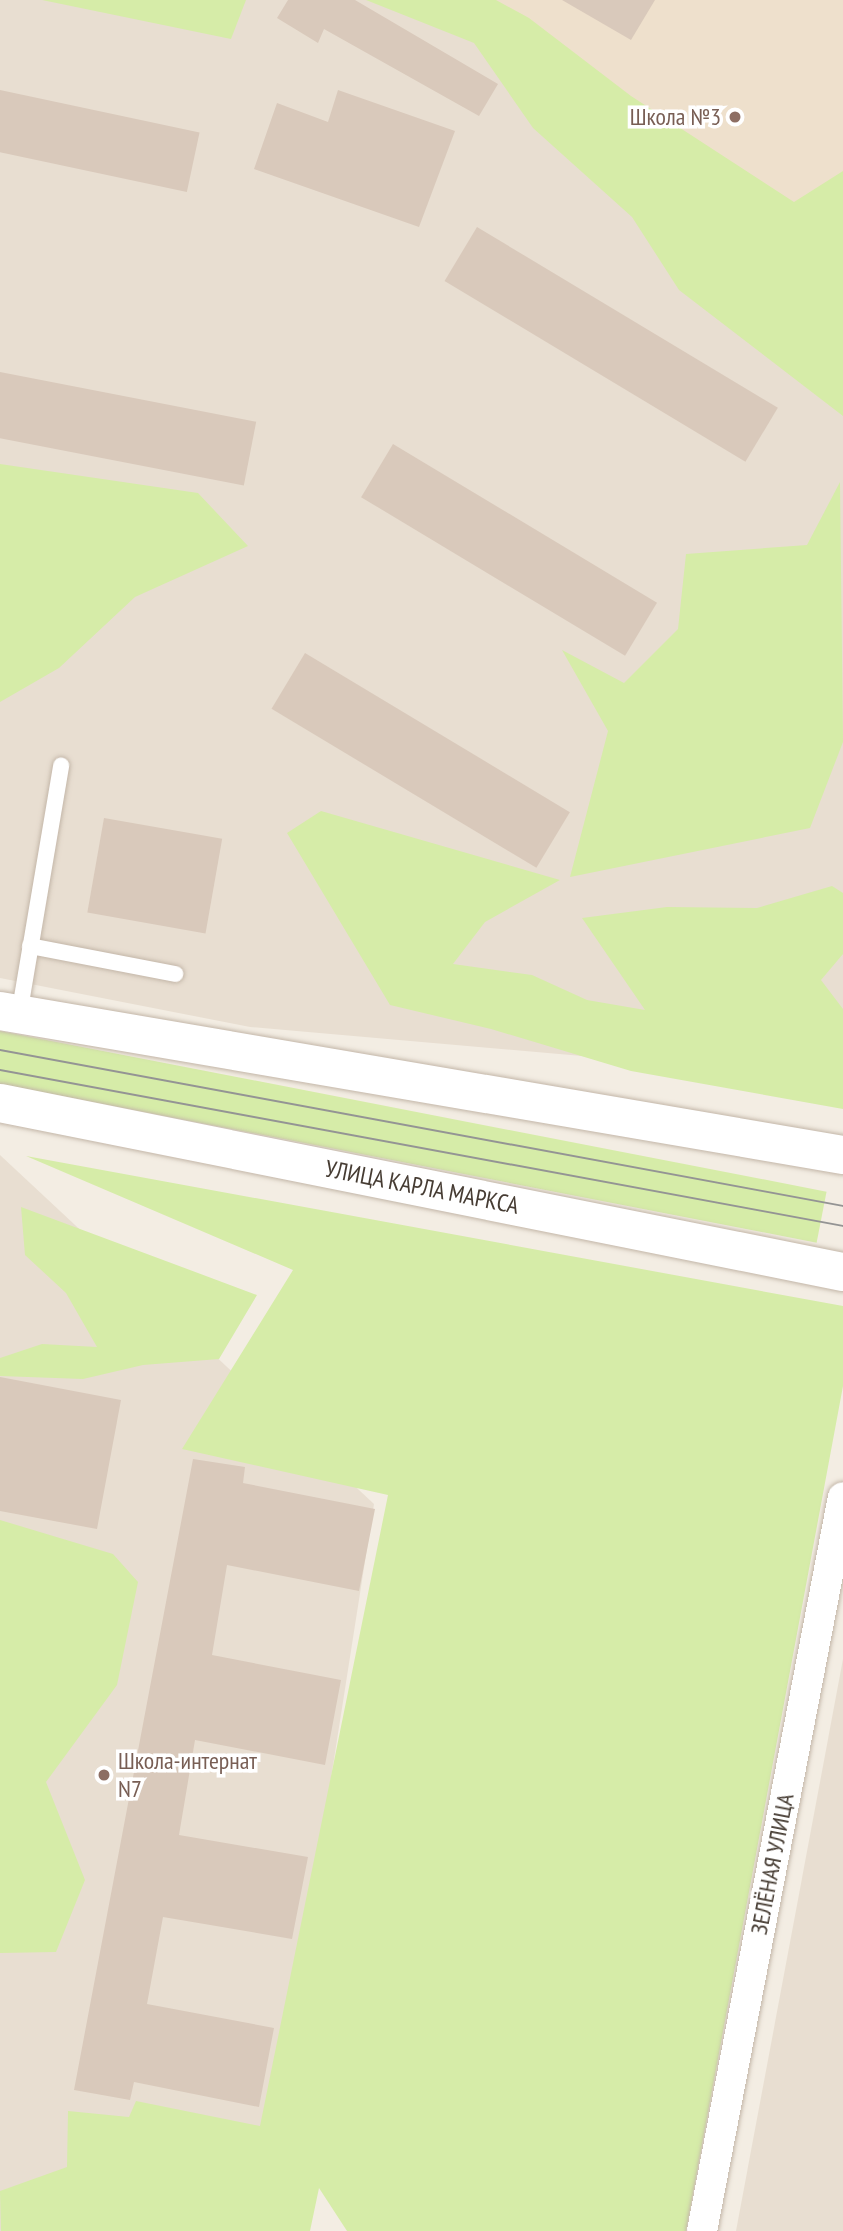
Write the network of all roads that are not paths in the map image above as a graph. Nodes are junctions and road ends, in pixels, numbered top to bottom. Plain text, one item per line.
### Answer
1 (61, 766) dead end
2 (30, 946) junction
3 (175, 974) dead end
4 (10, 1013) edge
5 (0, 1103) edge
6 (843, 1155) edge
7 (843, 1272) edge
8 (843, 1497) edge
9 (702, 2231) edge

1 - 2 lane
2 - 3 lane
2 - 4 lane
4 - 6 street
5 - 7 street, УЛИЦА КАРЛА МАРКСА
8 - 9 street, ЗЕЛЁНАЯ УЛИЦА

